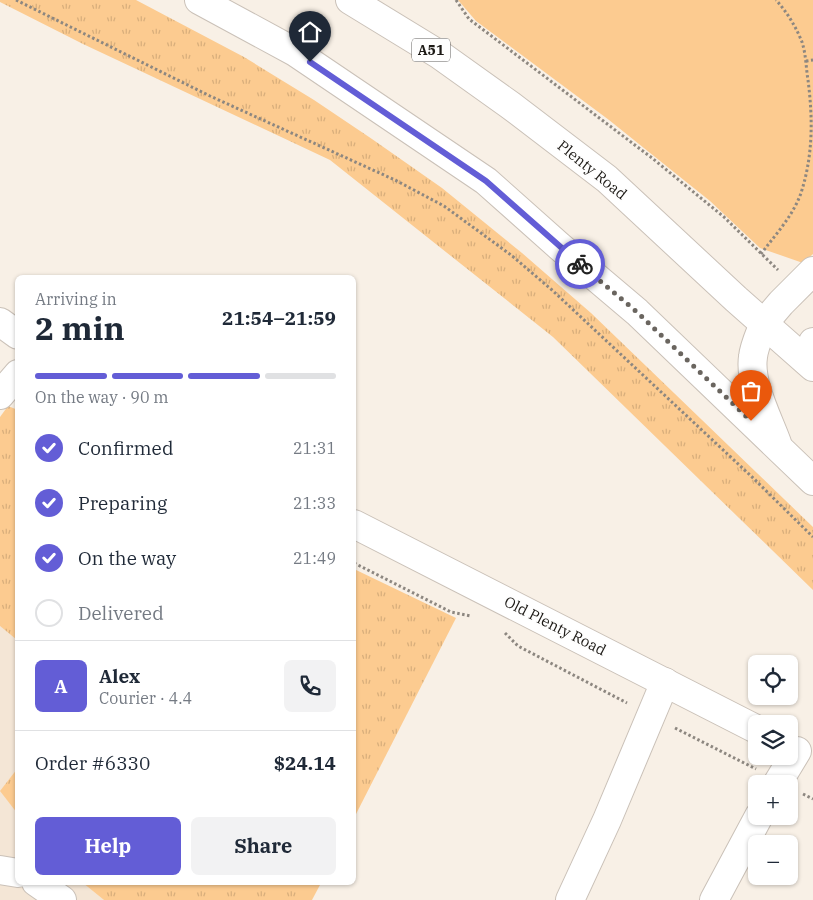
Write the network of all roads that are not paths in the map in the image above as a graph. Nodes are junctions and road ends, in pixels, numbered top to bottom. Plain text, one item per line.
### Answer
1 (199, 0) edge
2 (350, 0) edge
3 (813, 270) edge
4 (0, 322) edge
5 (764, 323) junction
6 (15, 333) edge
7 (811, 357) edge
8 (15, 378) edge
9 (0, 395) edge
10 (779, 449) junction
11 (813, 481) edge
12 (356, 525) edge
13 (665, 682) junction
14 (748, 725) edge
15 (800, 752) edge
16 (782, 775) edge
17 (754, 825) edge
18 (0, 870) edge
19 (15, 872) edge
20 (570, 900) edge
21 (714, 900) edge

1 - 10 main road
2 - 5 main road, Plenty Road / A51
3 - 5 main road
4 - 6 main road
5 - 7 main road, Plenty Road / A51
5 - 10 main road
8 - 9 main road
10 - 11 main road
12 - 13 main road, Old Plenty Road
13 - 14 main road, Old Plenty Road
13 - 20 main road
15 - 16 main road
17 - 21 main road
18 - 19 main road

